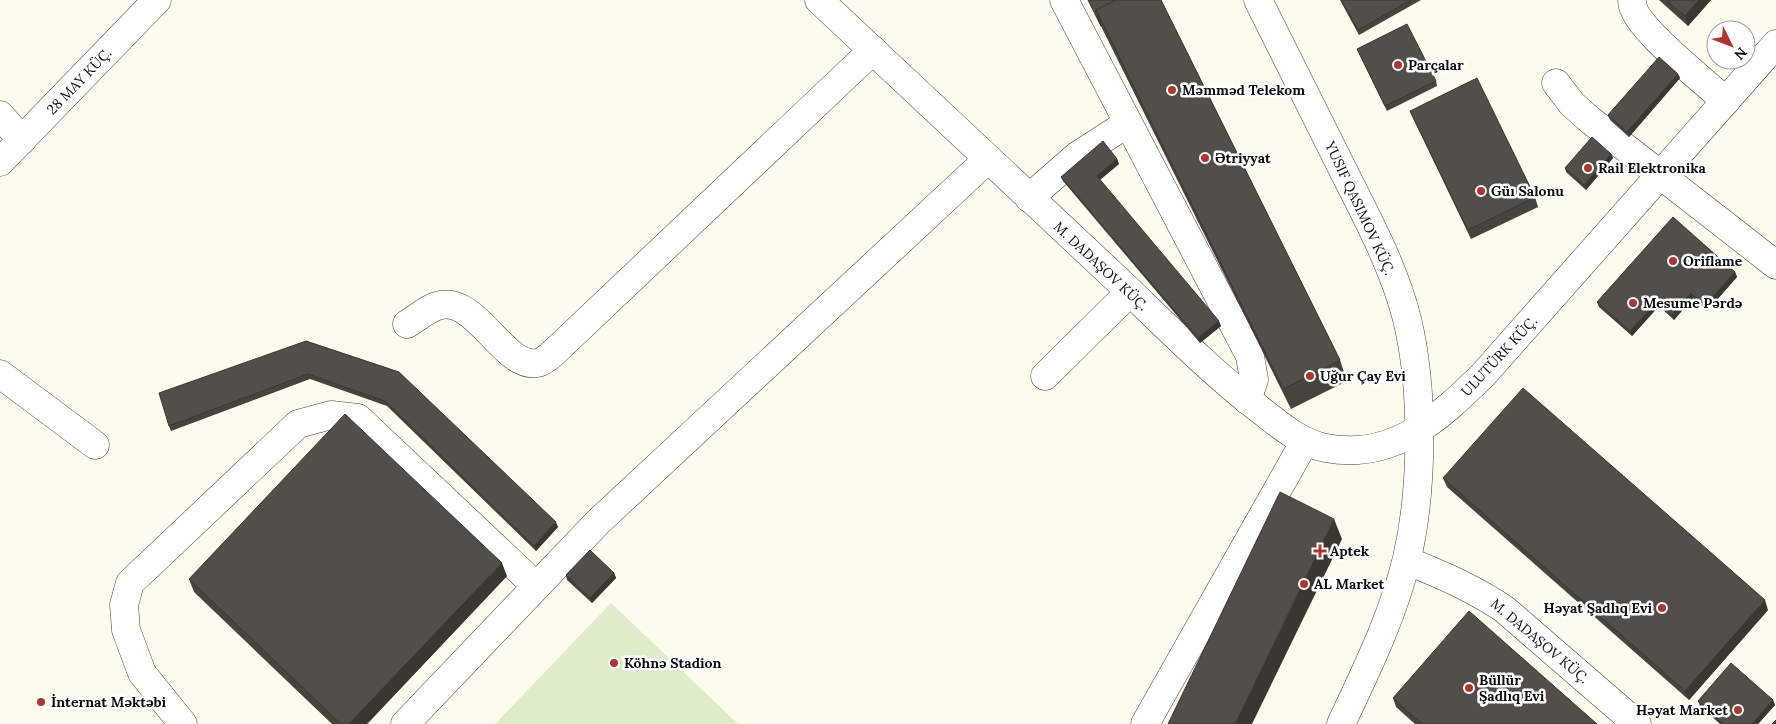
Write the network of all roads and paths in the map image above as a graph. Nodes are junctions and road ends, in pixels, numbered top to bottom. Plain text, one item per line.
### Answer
1 (157, 0) edge
2 (819, 0) edge
3 (1064, 0) edge
4 (1258, 0) edge
5 (1632, 0) edge
6 (1776, 44) edge
7 (872, 50) junction
8 (1556, 83) dead end
9 (1726, 101) junction
10 (0, 114) edge
11 (1128, 123) junction
12 (22, 140) junction
13 (988, 159) junction
14 (0, 162) edge
15 (1661, 175) junction
16 (1029, 198) junction
17 (1776, 265) edge
18 (1130, 292) junction
19 (407, 324) dead end
20 (0, 374) edge
21 (1045, 376) dead end
22 (1247, 400) junction
23 (1418, 430) junction
24 (1305, 441) junction
25 (95, 445) dead end
26 (1406, 561) junction
27 (536, 586) junction
28 (183, 724) edge
29 (405, 724) edge
30 (1146, 724) edge
31 (1341, 724) edge
32 (1637, 724) edge

1 - 12 street, 28 MAY KÜÇ.
2 - 7 street, M. DADAŞOV KÜÇ.
3 - 11 street
4 - 23 street
5 - 9 street
6 - 9 street, ULUTÜRK KÜÇ.
7 - 13 street, M. DADAŞOV KÜÇ.
7 - 19 street
8 - 15 street
9 - 15 street, ULUTÜRK KÜÇ.
10 - 12 street
11 - 16 street
11 - 22 street
12 - 14 street, 28 MAY KÜÇ.
13 - 16 street, M. DADAŞOV KÜÇ.
13 - 27 street
15 - 17 street
15 - 23 street, ULUTÜRK KÜÇ.
16 - 18 street, M. DADAŞOV KÜÇ.
18 - 21 street
18 - 22 street, M. DADAŞOV KÜÇ.
20 - 25 street
22 - 24 street, M. DADAŞOV KÜÇ.
23 - 24 street, M. DADAŞOV KÜÇ.
23 - 26 street
24 - 30 street
26 - 31 street
26 - 32 street, M. DADAŞOV KÜÇ.
27 - 28 street
27 - 29 street

